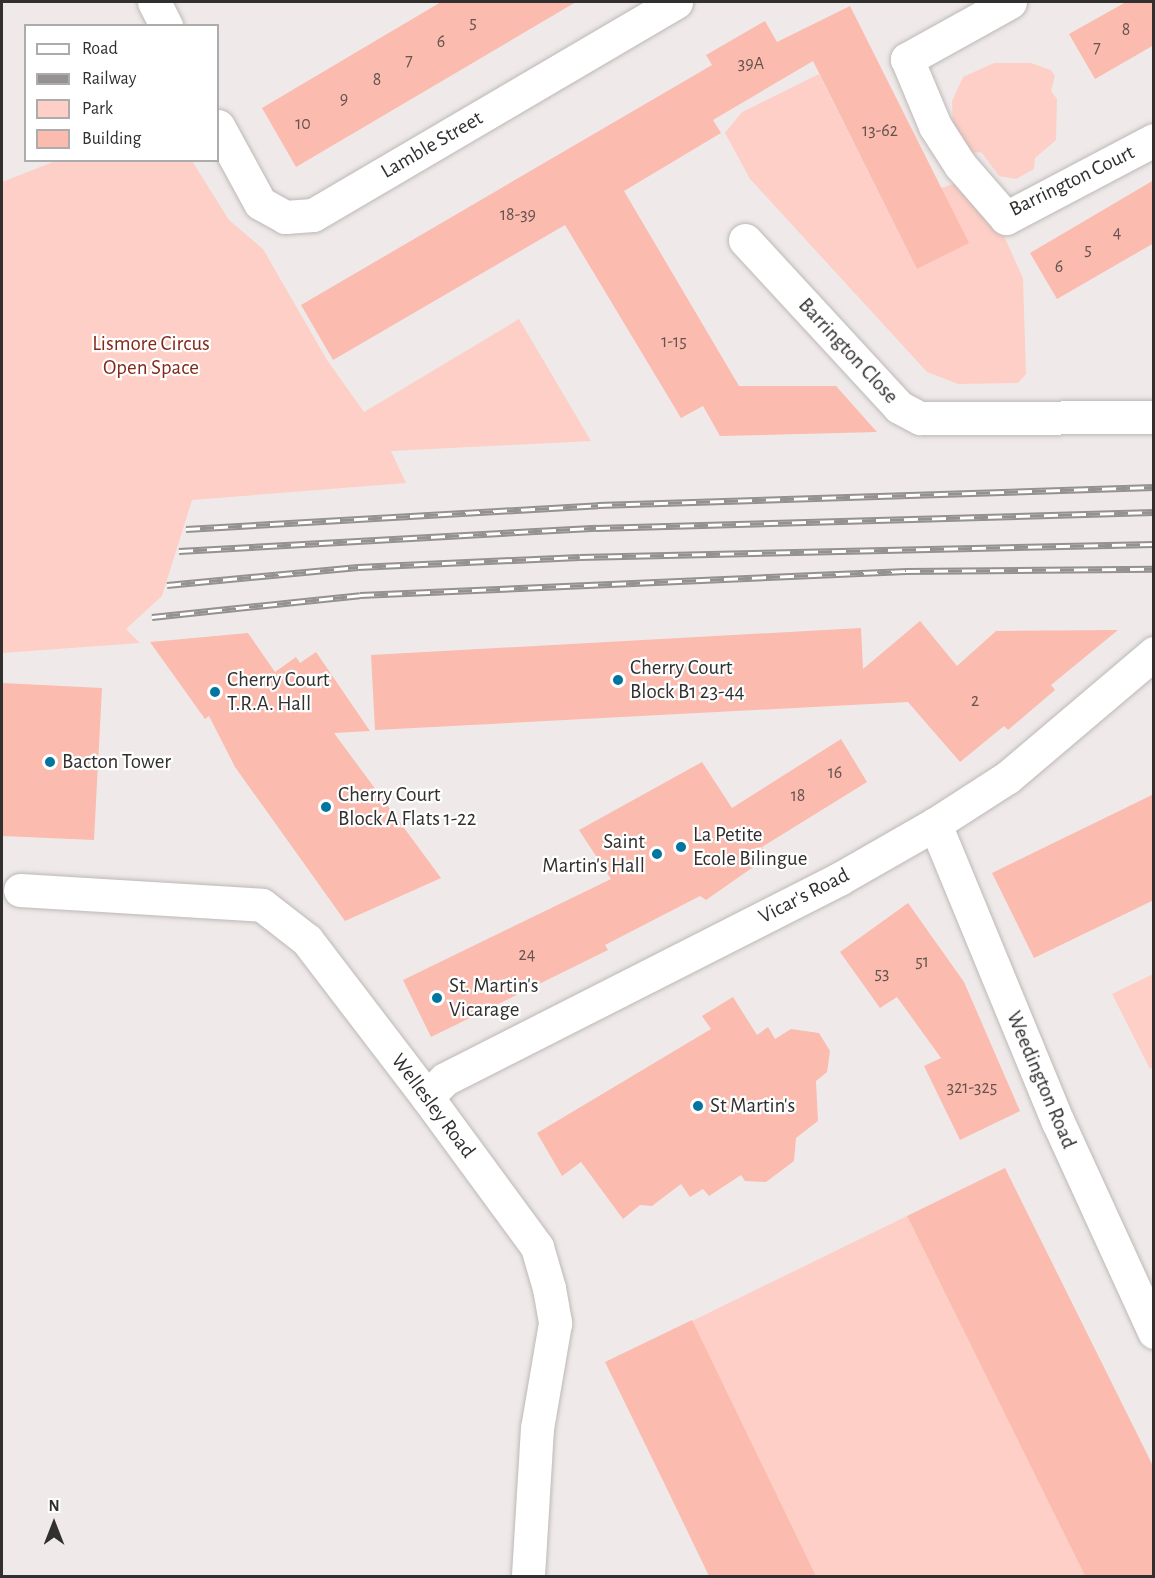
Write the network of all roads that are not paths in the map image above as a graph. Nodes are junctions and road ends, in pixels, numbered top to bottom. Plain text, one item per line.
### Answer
1 (154, 2) edge
2 (676, 2) edge
3 (1010, 2) edge
4 (165, 24) edge
5 (219, 128) edge
6 (1154, 140) edge
7 (745, 240) dead end
8 (1154, 417) edge
9 (1154, 653) edge
10 (935, 824) junction
11 (20, 890) dead end
12 (428, 1097) junction
13 (1154, 1332) edge
14 (528, 1576) edge

1 - 4 street
2 - 5 street, Lamble Street
3 - 6 street, Barrington Court
7 - 8 street, Barrington Close
9 - 10 street, Vicar's Road
10 - 12 street, Vicar's Road
10 - 13 street, Weedington Road
11 - 12 street, Wellesley Road
12 - 14 street, Wellesley Road

